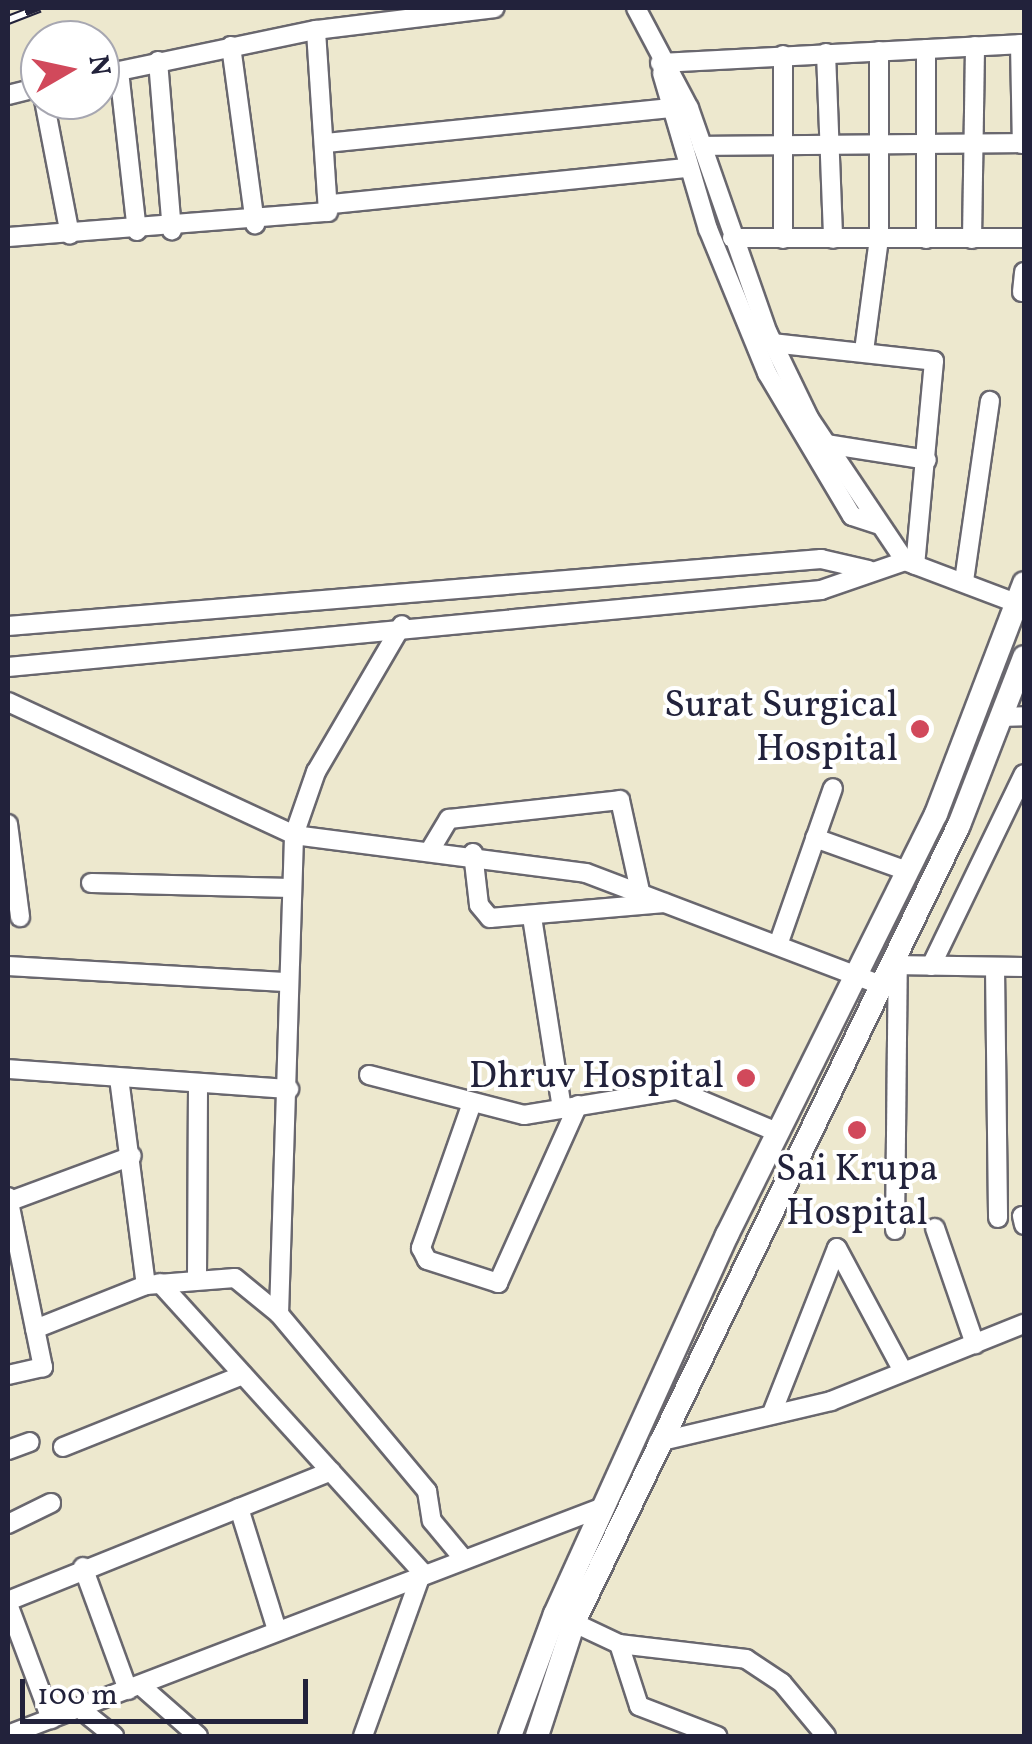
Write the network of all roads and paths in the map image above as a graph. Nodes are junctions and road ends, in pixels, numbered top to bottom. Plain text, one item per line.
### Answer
1 (495, 8) edge
2 (636, 8) edge
3 (316, 30) junction
4 (1022, 44) edge
5 (232, 46) junction
6 (975, 46) junction
7 (926, 48) junction
8 (880, 51) junction
9 (826, 54) junction
10 (782, 55) junction
11 (158, 61) junction
12 (660, 63) junction
13 (120, 70) edge
14 (668, 108) junction
15 (48, 120) edge
16 (117, 120) edge
17 (326, 143) junction
18 (975, 144) junction
19 (1023, 144) edge
20 (926, 145) junction
21 (702, 146) junction
22 (830, 146) junction
23 (880, 146) junction
24 (782, 147) junction
25 (688, 168) junction
26 (332, 204) junction
27 (256, 224) junction
28 (172, 230) junction
29 (137, 231) junction
30 (70, 235) junction
31 (8, 237) edge
32 (732, 238) junction
33 (926, 238) junction
34 (972, 238) junction
35 (1024, 238) edge
36 (783, 239) junction
37 (833, 239) junction
38 (879, 239) junction
39 (1024, 272) edge
40 (1022, 292) edge
41 (772, 343) junction
42 (864, 351) junction
43 (990, 401) dead end
44 (826, 444) junction
45 (927, 460) junction
46 (880, 525) junction
47 (910, 563) junction
48 (870, 570) junction
49 (964, 582) junction
50 (1022, 598) edge
51 (402, 625) junction
52 (8, 626) edge
53 (1024, 658) edge
54 (8, 666) edge
55 (8, 702) edge
56 (1013, 716) edge
57 (1024, 774) edge
58 (833, 788) dead end
59 (8, 824) edge
60 (294, 834) junction
61 (816, 838) junction
62 (432, 847) junction
63 (473, 853) junction
64 (907, 871) junction
65 (91, 883) dead end
66 (292, 888) junction
67 (640, 892) junction
68 (666, 902) junction
69 (20, 917) dead end
70 (532, 917) junction
71 (778, 945) junction
72 (8, 966) edge
73 (931, 966) junction
74 (1024, 967) edge
75 (995, 968) junction
76 (890, 972) junction
77 (854, 974) junction
78 (289, 982) junction
79 (8, 1070) edge
80 (369, 1075) dead end
81 (119, 1078) junction
82 (198, 1084) junction
83 (289, 1090) junction
84 (472, 1103) junction
85 (570, 1107) junction
86 (777, 1132) junction
87 (132, 1156) junction
88 (8, 1200) edge
89 (998, 1218) dead end
90 (935, 1228) dead end
91 (895, 1230) dead end
92 (197, 1278) junction
93 (153, 1284) junction
94 (16, 1292) edge
95 (279, 1314) junction
96 (1024, 1324) edge
97 (35, 1330) junction
98 (976, 1344) junction
99 (903, 1371) junction
100 (8, 1375) edge
101 (243, 1375) junction
102 (772, 1413) junction
103 (30, 1442) dead end
104 (658, 1442) junction
105 (64, 1447) dead end
106 (8, 1450) edge
107 (330, 1471) junction
108 (50, 1504) dead end
109 (603, 1507) junction
110 (240, 1508) junction
111 (8, 1524) edge
112 (462, 1557) junction
113 (84, 1567) junction
114 (422, 1572) junction
115 (8, 1602) edge
116 (564, 1618) junction
117 (277, 1630) junction
118 (619, 1644) junction
119 (134, 1688) junction
120 (79, 1708) junction
121 (51, 1719) junction
122 (674, 1730) edge
123 (8, 1735) edge
124 (114, 1736) edge
125 (198, 1736) edge
126 (363, 1736) edge
127 (510, 1736) edge
128 (536, 1736) edge
129 (717, 1736) edge
130 (826, 1736) edge

1 - 3 street
2 - 12 street
3 - 5 street
3 - 17 street
4 - 6 street
4 - 19 street
5 - 11 street
5 - 27 street
6 - 7 street
6 - 18 street
7 - 8 street
7 - 20 street
8 - 9 street
8 - 23 street
9 - 10 street
9 - 22 street
10 - 12 street
10 - 24 street
11 - 13 street
11 - 28 street
12 - 14 street
12 - 21 street
14 - 17 street
14 - 25 street
15 - 30 street
16 - 29 street
17 - 26 street
18 - 19 street
18 - 20 street
18 - 34 street
20 - 23 street
20 - 33 street
21 - 24 street
21 - 32 street
22 - 23 street
22 - 24 street
22 - 37 street
23 - 38 street
24 - 36 street
25 - 26 street
25 - 46 street
26 - 27 street
27 - 28 street
28 - 29 street
29 - 30 street
30 - 31 street
32 - 36 street
32 - 41 street
33 - 34 street
33 - 38 street
34 - 35 street
36 - 37 street
37 - 38 street
38 - 42 street
39 - 40 street
41 - 42 street
41 - 44 street
42 - 45 street
43 - 49 street
44 - 45 street
44 - 46 street
45 - 47 street
46 - 47 street
47 - 48 street
47 - 49 street
48 - 51 street
48 - 52 street
49 - 50 street
50 - 64 main road
51 - 54 street
51 - 60 street
53 - 56 main road
55 - 60 street
56 - 76 main road
57 - 73 street
58 - 61 street
59 - 69 street
60 - 62 street
60 - 66 street
61 - 64 street
61 - 71 street
62 - 63 street
62 - 67 street
63 - 67 street
63 - 70 street
64 - 77 main road
65 - 66 street
66 - 78 street
67 - 68 street
68 - 70 street
68 - 71 street
70 - 85 street
71 - 77 street
72 - 78 street
73 - 75 street
73 - 76 street
74 - 75 street
75 - 89 street
76 - 77 street
76 - 91 street
76 - 104 main road
77 - 86 main road
78 - 83 street
79 - 81 street
80 - 84 street
81 - 82 street
81 - 87 street
82 - 83 street
82 - 92 street
83 - 95 street
84 - 85 street
84 - 85 street
85 - 86 street
86 - 109 main road
87 - 88 street
87 - 93 street
88 - 94 street
90 - 98 street
92 - 93 street
92 - 95 street
93 - 97 street
93 - 101 street
94 - 97 street
95 - 112 street
96 - 98 street
97 - 100 street
98 - 99 street
99 - 102 street
99 - 102 street
101 - 105 street
101 - 107 street
102 - 104 street
103 - 106 street
104 - 116 main road
107 - 110 street
107 - 114 street
108 - 111 street
109 - 112 street
109 - 116 main road
110 - 113 street
110 - 117 street
112 - 114 street
113 - 115 street
113 - 119 street
114 - 117 street
114 - 126 street
115 - 121 street
116 - 118 street
116 - 127 main road
116 - 128 main road
117 - 119 street
118 - 122 street
118 - 130 street
119 - 120 street
119 - 125 street
120 - 121 street
120 - 124 street
121 - 123 street
122 - 129 street

